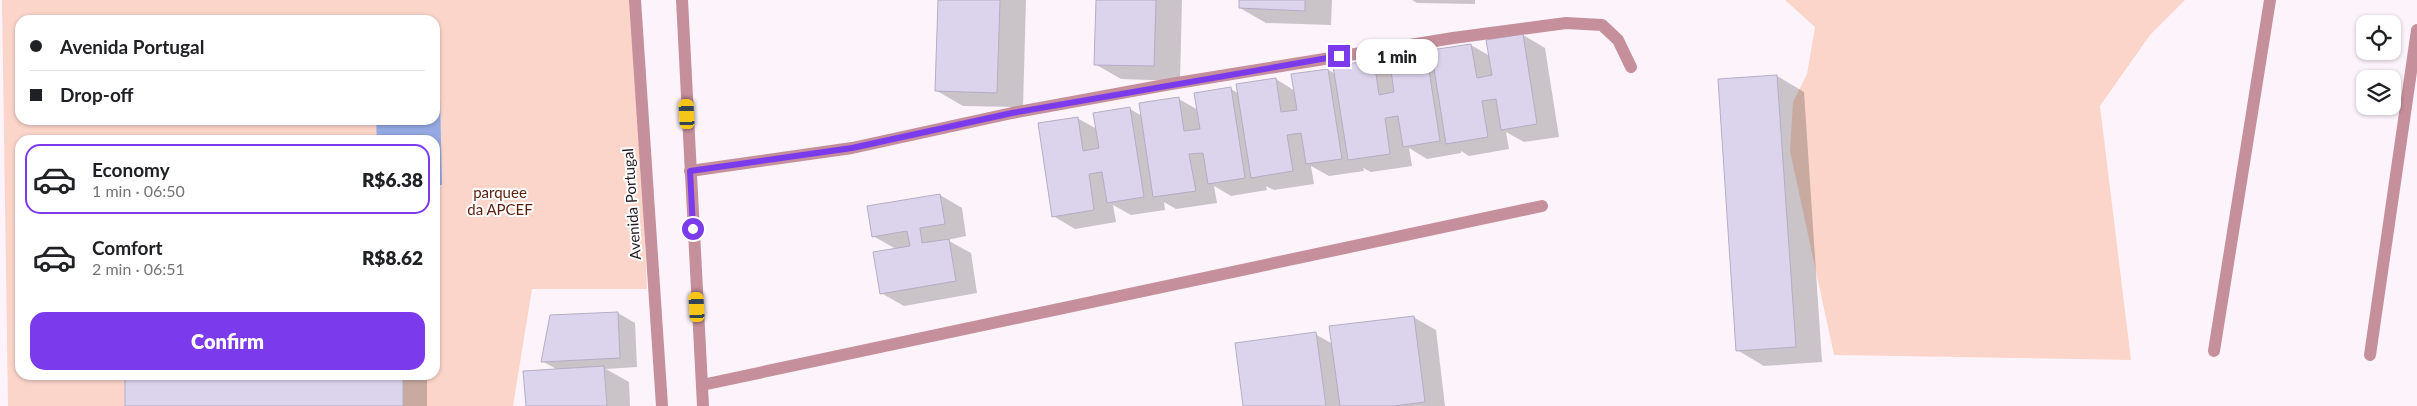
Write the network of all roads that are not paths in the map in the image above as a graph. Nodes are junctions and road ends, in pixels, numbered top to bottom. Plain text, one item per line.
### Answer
1 (635, 0) edge
2 (682, 0) edge
3 (2270, 0) edge
4 (2417, 30) edge
5 (1631, 68) dead end
6 (690, 171) junction
7 (1542, 206) dead end
8 (2214, 351) dead end
9 (2370, 355) dead end
10 (702, 385) junction
11 (662, 406) edge
12 (704, 406) edge

1 - 11 street, Avenida Portugal
2 - 6 street
3 - 8 street
4 - 9 street
5 - 6 street
6 - 10 street
7 - 10 street
10 - 12 street

